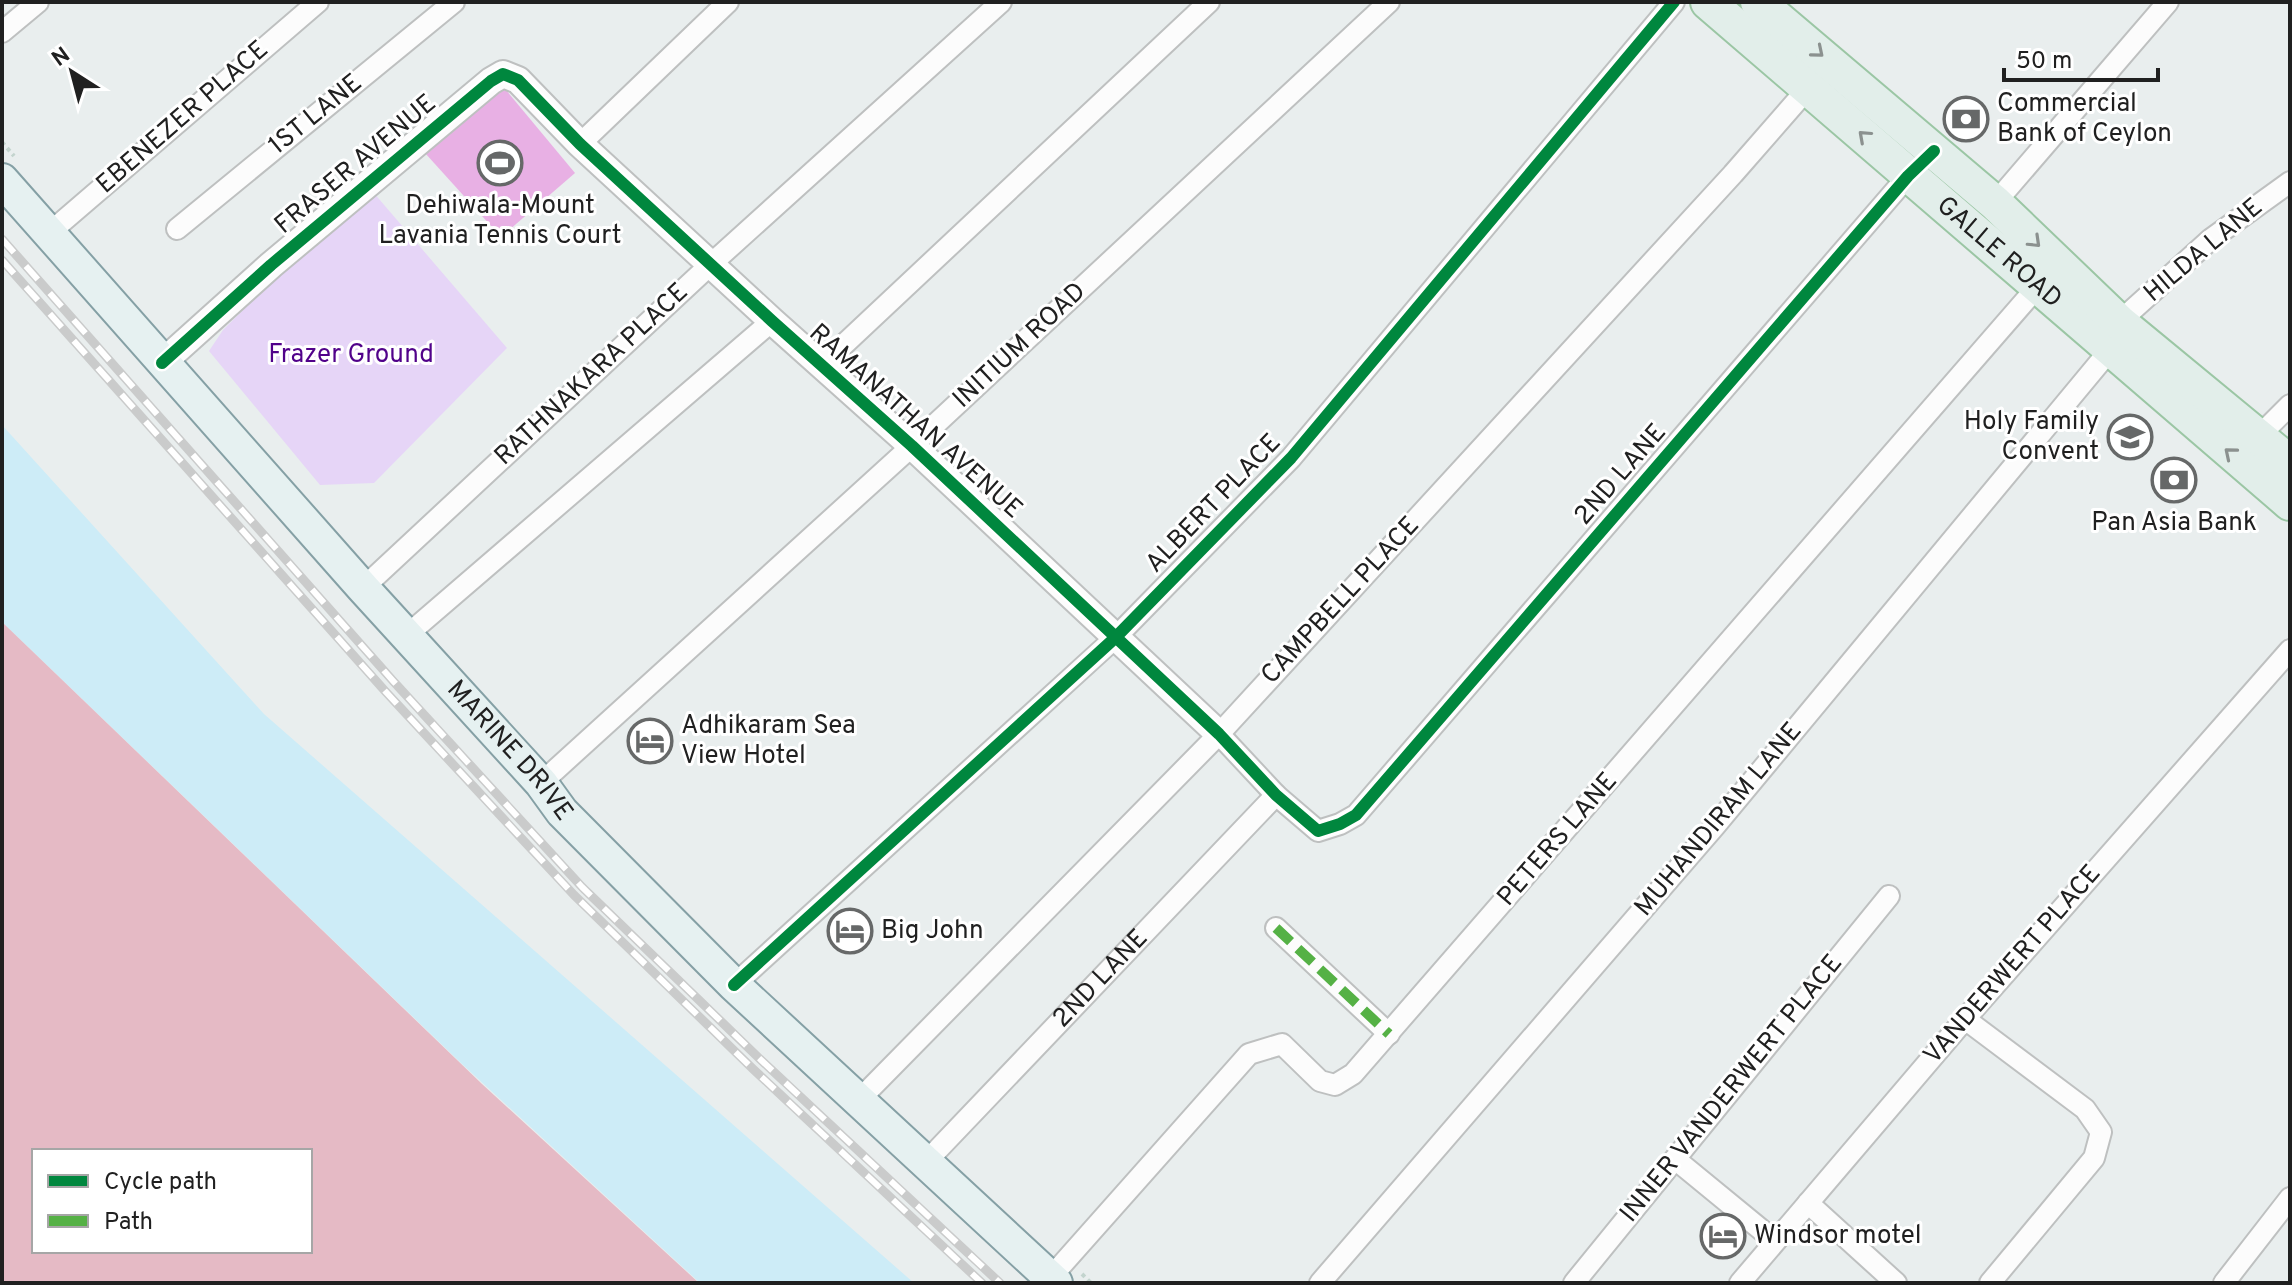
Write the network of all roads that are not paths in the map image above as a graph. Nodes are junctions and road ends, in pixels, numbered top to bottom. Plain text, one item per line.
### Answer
1 (38, 2) edge
2 (318, 2) edge
3 (454, 2) edge
4 (728, 2) edge
5 (1001, 2) edge
6 (1209, 2) edge
7 (1389, 2) edge
8 (1674, 2) edge
9 (1708, 2) edge
10 (2168, 2) edge
11 (1771, 6) edge
12 (2, 32) edge
13 (1809, 87) junction
14 (580, 144) junction
15 (1934, 151) junction
16 (12, 173) edge
17 (1908, 176) junction
18 (2290, 182) edge
19 (1995, 203) junction
20 (177, 229) dead end
21 (48, 234) junction
22 (710, 265) junction
23 (2038, 286) junction
24 (772, 321) junction
25 (2114, 336) junction
26 (162, 363) junction
27 (821, 366) junction
28 (2290, 405) edge
29 (2259, 436) junction
30 (912, 446) junction
31 (2290, 463) edge
32 (2290, 503) edge
33 (363, 588) junction
34 (407, 635) junction
35 (1115, 638) junction
36 (2290, 650) edge
37 (1219, 734) junction
38 (541, 783) junction
39 (1276, 795) junction
40 (1889, 896) dead end
41 (1276, 928) dead end
42 (734, 985) junction
43 (1965, 1019) junction
44 (1389, 1034) junction
45 (858, 1101) junction
46 (1675, 1159) junction
47 (924, 1164) junction
48 (2290, 1198) edge
49 (1808, 1203) junction
50 (1775, 1241) junction
51 (1058, 1273) edge
52 (1320, 1283) edge
53 (1574, 1283) edge
54 (1740, 1283) edge
55 (1896, 1283) edge
56 (1990, 1283) edge
57 (2224, 1283) edge

1 - 12 street
2 - 21 street, EBENEZER PLACE
3 - 20 street, 1ST LANE
4 - 14 street
5 - 22 street, RATHNAKARA PLACE
6 - 27 street
7 - 30 street, INITIUM ROAD
8 - 35 street, ALBERT PLACE
9 - 13 highway, GALLE ROAD
10 - 19 street
11 -> 15 highway, GALLE ROAD
17 -> 13 highway, GALLE ROAD
13 - 37 street, CAMPBELL PLACE
14 - 22 street, RAMANATHAN AVENUE
14 - 26 street, FRASER AVENUE
15 - 17 street, 2ND LANE
15 - 19 highway, GALLE ROAD
16 - 21 main road, MARINE DRIVE
17 - 23 highway, GALLE ROAD
17 - 39 street, 2ND LANE
18 - 25 street, HILDA LANE
19 -> 25 highway, GALLE ROAD
21 - 26 main road, MARINE DRIVE
22 - 24 street, RAMANATHAN AVENUE
22 - 33 street, RATHNAKARA PLACE
23 - 25 highway, GALLE ROAD
23 - 44 street, PETERS LANE
24 - 27 street, RAMANATHAN AVENUE
24 - 34 street
25 - 29 highway, GALLE ROAD
32 -> 25 highway, GALLE ROAD
25 - 52 street, MUHANDIRAM LANE
26 - 33 main road, MARINE DRIVE
27 - 30 street, RAMANATHAN AVENUE
28 - 29 street
29 - 31 highway, GALLE ROAD
30 - 35 street, RAMANATHAN AVENUE
30 - 38 street, INITIUM ROAD
33 - 34 main road, MARINE DRIVE
34 - 38 main road, MARINE DRIVE
35 - 37 street, RAMANATHAN AVENUE
35 - 42 street, ALBERT PLACE
36 - 43 street, VANDERWERT PLACE
37 - 39 street
37 - 45 street, CAMPBELL PLACE
38 - 42 main road, MARINE DRIVE
39 - 47 street, 2ND LANE
40 - 46 street, INNER VANDERWERT PLACE
41 - 44 street
42 - 45 main road, MARINE DRIVE
43 - 49 street, VANDERWERT PLACE
43 - 56 street
44 - 51 street, PETERS LANE
45 - 47 main road, MARINE DRIVE
46 - 50 street
46 - 53 street, INNER VANDERWERT PLACE
47 - 51 main road, MARINE DRIVE
48 - 57 street
49 - 50 street, VANDERWERT PLACE
49 - 55 street
50 - 54 street, VANDERWERT PLACE

